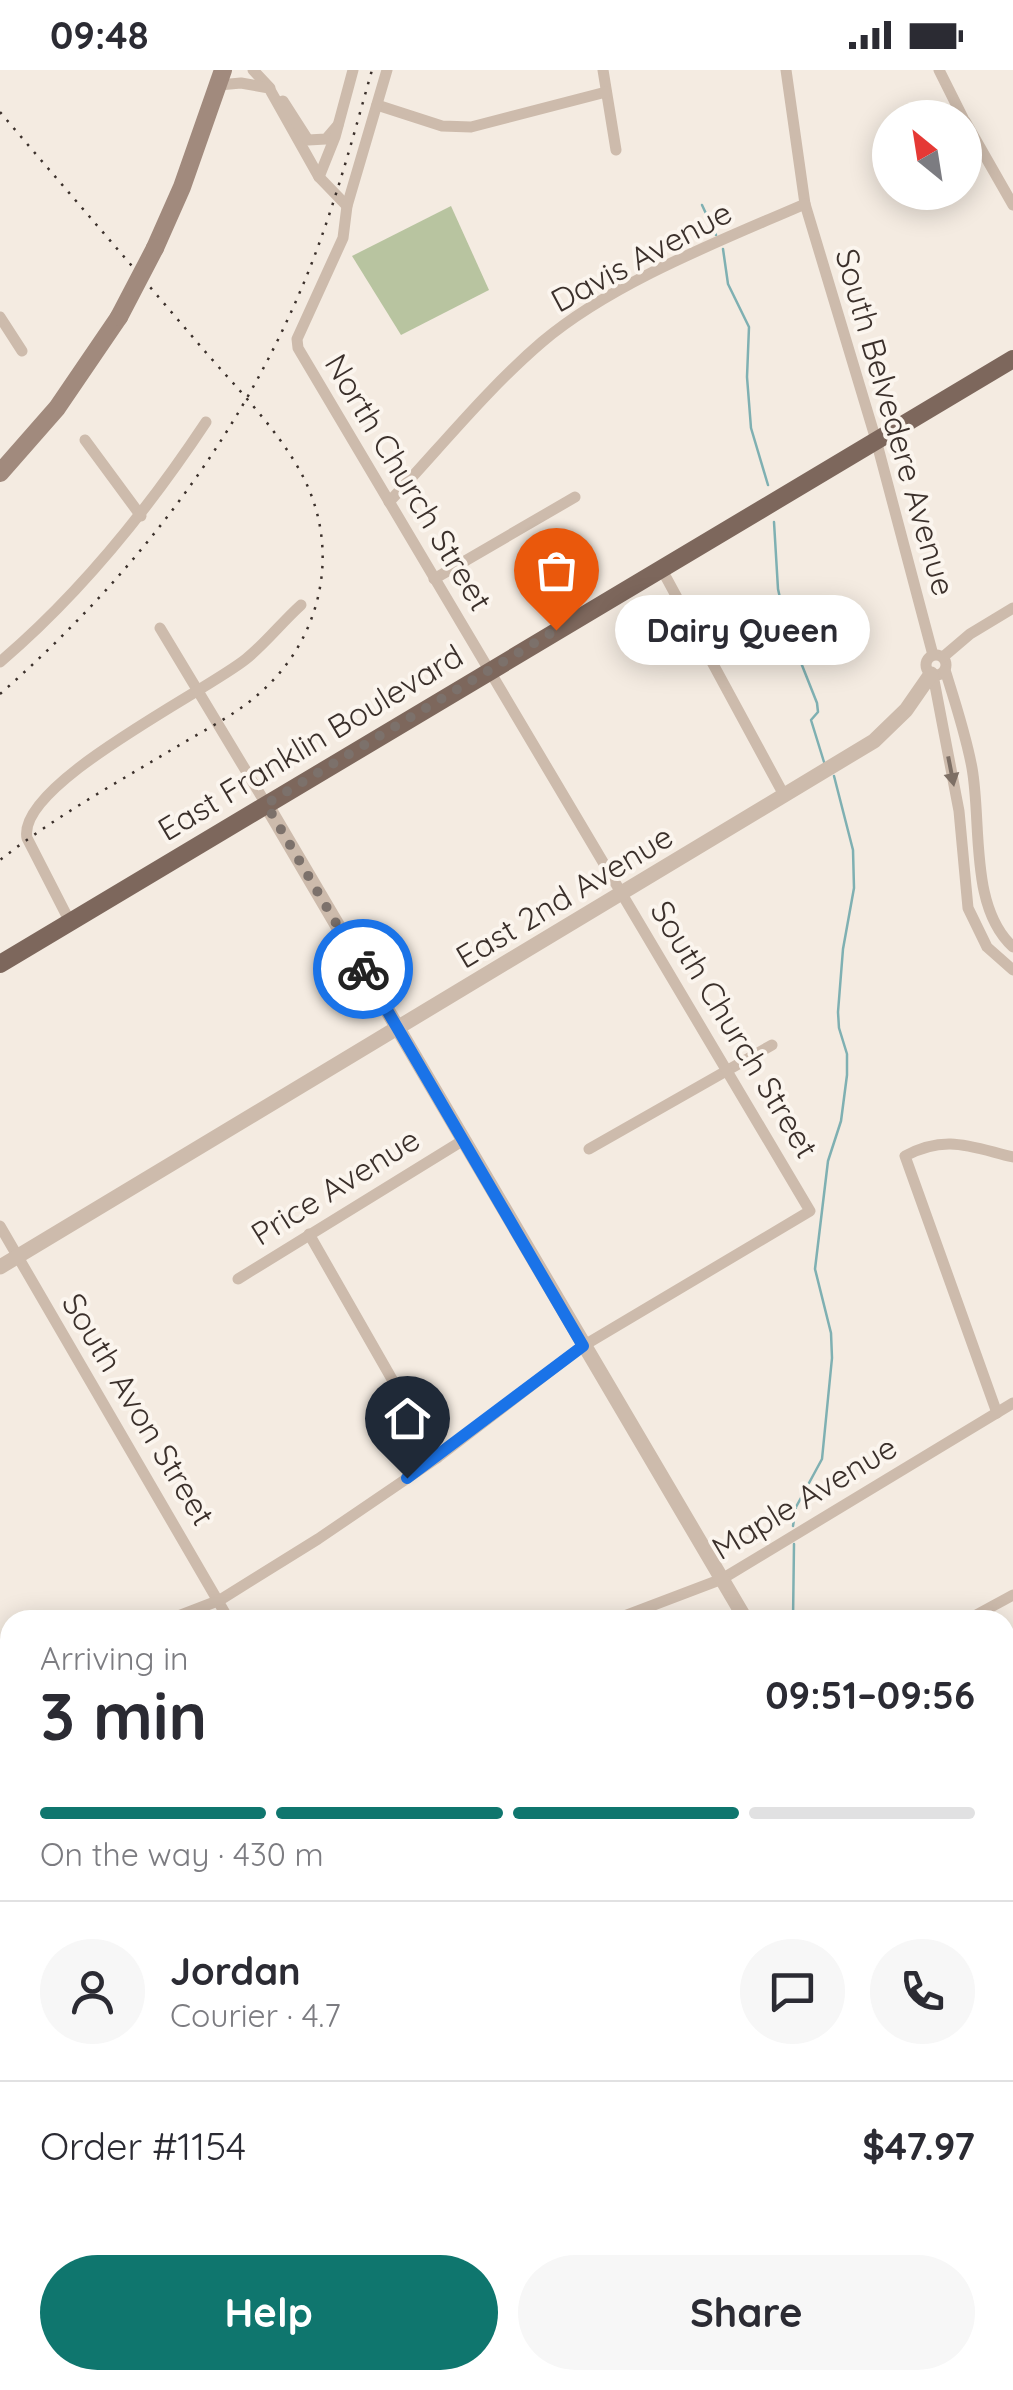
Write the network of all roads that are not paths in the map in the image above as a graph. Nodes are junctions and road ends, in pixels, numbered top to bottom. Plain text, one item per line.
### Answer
1 (253, 70) edge
2 (353, 70) edge
3 (387, 70) edge
4 (602, 70) edge
5 (786, 70) edge
6 (939, 70) edge
7 (221, 77) edge
8 (269, 88) junction
9 (606, 92) junction
10 (954, 100) edge
11 (376, 106) junction
12 (338, 125) junction
13 (616, 150) dead end
14 (982, 151) edge
15 (319, 177) junction
16 (806, 204) junction
17 (1013, 205) edge
18 (346, 206) junction
19 (2, 326) edge
20 (22, 351) dead end
21 (1013, 359) edge
22 (206, 422) dead end
23 (85, 440) dead end
24 (876, 440) junction
25 (0, 473) edge
26 (575, 497) dead end
27 (389, 502) junction
28 (140, 516) junction
29 (661, 568) junction
30 (434, 579) junction
31 (301, 605) dead end
32 (1013, 608) edge
33 (160, 628) dead end
34 (0, 662) edge
35 (937, 666) junction
36 (488, 670) junction
37 (198, 689) junction
38 (784, 795) junction
39 (266, 804) junction
40 (622, 893) junction
41 (70, 922) junction
42 (1013, 947) edge
43 (0, 964) edge
44 (1013, 970) edge
45 (397, 1028) junction
46 (772, 1044) dead end
47 (727, 1071) junction
48 (462, 1141) junction
49 (589, 1150) dead end
50 (1013, 1157) edge
51 (0, 1226) edge
52 (308, 1234) junction
53 (18, 1256) junction
54 (0, 1267) edge
55 (238, 1279) dead end
56 (583, 1346) junction
57 (1013, 1403) edge
58 (998, 1413) junction
59 (437, 1458) junction
60 (722, 1579) junction
61 (1013, 1595) edge
62 (220, 1600) junction
63 (194, 1610) edge
64 (225, 1610) edge
65 (640, 1610) edge
66 (740, 1610) edge
67 (985, 1610) edge

1 - 8 street
2 - 12 street
3 - 11 street, North Church Street
4 - 9 street
5 - 16 street, South Belvedere Avenue
6 - 10 street
7 - 8 street
7 - 25 main road, bridge
8 - 12 street
8 - 15 street
9 - 11 street
9 - 13 street
11 - 18 street, North Church Street
12 - 15 street
14 - 17 street
15 - 18 street
16 - 24 street, South Belvedere Avenue
16 - 27 street, Davis Avenue
18 - 27 street, North Church Street
19 - 20 street
21 - 24 main road, East Franklin Boulevard
22 - 28 street
23 - 28 street
24 - 29 main road, East Franklin Boulevard
24 - 35 street, South Belvedere Avenue
26 - 30 street
27 - 30 street, North Church Street
28 - 34 street
29 - 36 main road, East Franklin Boulevard
29 - 38 street
30 - 36 street, North Church Street
31 - 37 street
32 - 35 street
33 - 37 street
35 - 38 street, East 2nd Avenue
35 - 42 street, South Belvedere Avenue
35 -> 44 street, South Belvedere Avenue
36 - 39 main road, East Franklin Boulevard
36 - 40 street, South Church Street
37 - 39 street
37 - 41 street
38 - 40 street, East 2nd Avenue
39 - 41 main road, East Franklin Boulevard
39 - 45 street
40 - 45 street, East 2nd Avenue
40 - 47 street, South Church Street
41 - 43 main road, East Franklin Boulevard
45 - 48 street
45 - 53 street, East 2nd Avenue
46 - 47 street
47 - 49 street
47 - 56 street, South Church Street
48 - 52 street, Price Avenue
48 - 56 street
50 - 58 street
51 - 53 street, South Avon Street
52 - 55 street, Price Avenue
52 - 59 street
53 - 54 street, East 2nd Avenue
53 - 62 street, South Avon Street
56 - 59 street
56 - 60 street
57 - 58 street, Maple Avenue
58 - 60 street, Maple Avenue
59 - 62 street
60 - 65 street, Maple Avenue
60 - 66 street
61 - 67 street
62 - 63 street
62 - 64 street, South Avon Street

